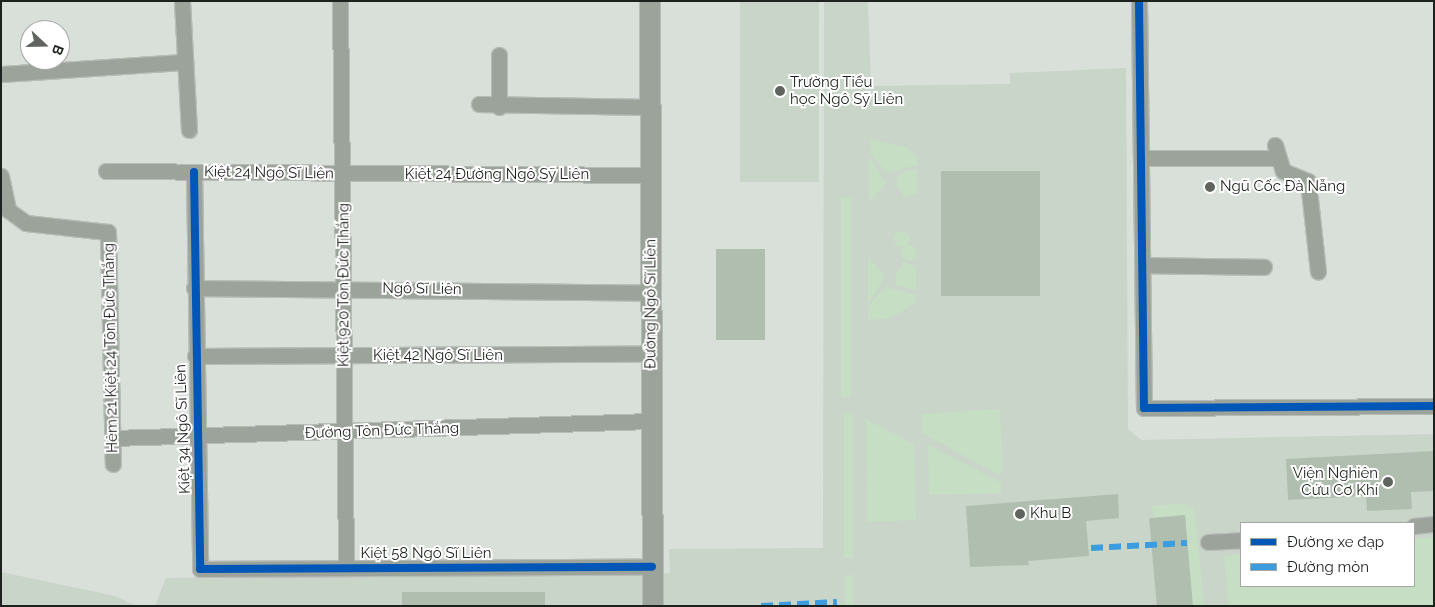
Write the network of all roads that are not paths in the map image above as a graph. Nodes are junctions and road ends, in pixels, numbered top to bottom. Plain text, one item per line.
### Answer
1 (182, 1) edge
2 (340, 1) edge
3 (650, 1) edge
4 (1139, 1) edge
5 (499, 55) dead end
6 (183, 62) junction
7 (1, 74) edge
8 (479, 104) dead end
9 (499, 107) junction
10 (651, 107) junction
11 (189, 130) dead end
12 (1141, 158) junction
13 (106, 171) dead end
14 (194, 172) junction
15 (344, 175) junction
16 (651, 175) junction
17 (1, 176) edge
18 (1143, 265) junction
19 (1264, 266) dead end
20 (1318, 271) dead end
21 (194, 288) junction
22 (344, 288) junction
23 (651, 294) junction
24 (652, 354) junction
25 (194, 356) junction
26 (345, 357) junction
27 (1434, 406) edge
28 (652, 421) junction
29 (198, 433) junction
30 (345, 433) junction
31 (112, 438) junction
32 (113, 464) dead end
33 (1434, 524) edge
34 (1415, 526) edge
35 (1240, 540) edge
36 (1208, 542) dead end
37 (346, 568) junction
38 (652, 568) junction
39 (200, 569) joint
40 (653, 606) edge

1 - 6 street
2 - 15 street, Kiệt 920 Tôn Đức Thắng
3 - 10 street, Đường Ngô Sĩ Liên
4 - 12 street
5 - 9 street
6 - 7 street
6 - 11 street
8 - 9 street
9 - 10 street
10 - 16 street, Đường Ngô Sĩ Liên
12 - 18 street
12 - 20 street
13 - 14 street, Kiệt 24 Ngô Sĩ Liên
14 - 15 street, Kiệt 24 Ngô Sĩ Liên
14 - 21 street, Kiệt 24 Ngô Sĩ Liên
15 - 16 street, Kiệt 24 Đường Ngô Sỹ Liên
15 - 22 street, Kiệt 920 Tôn Đức Thắng
16 - 23 street, Đường Ngô Sĩ Liên
17 - 31 street, Hẻm 21 Kiệt 24 Tôn Đức Thắng
18 - 19 street
18 - 27 street
21 - 22 street, Ngô Sĩ Liên
21 - 25 street, Kiệt 34 Ngô Sĩ Liên
22 - 23 street, Ngô Sĩ Liên
22 - 26 street, Kiệt 920 Tôn Đức Thắng
23 - 24 street, Đường Ngô Sĩ Liên
24 - 26 street, Kiệt 42 Ngô Sĩ Liên
24 - 28 street, Đường Ngô Sĩ Liên
25 - 26 street, Kiệt 42 Ngô Sĩ Liên
25 - 29 street, Kiệt 34 Ngô Sĩ Liên
26 - 30 street, Kiệt 920 Tôn Đức Thắng
28 - 30 street, Đường Tôn Đức Thắng
28 - 38 street, Đường Ngô Sĩ Liên
29 - 30 street, Đường Tôn Đức Thắng
29 - 31 street, Đường Tôn Đức Thắng
29 - 39 street, Kiệt 34 Ngô Sĩ Liên
30 - 37 street, Kiệt 920 Tôn Đức Thắng
31 - 32 street, Hẻm 21 Kiệt 24 Tôn Đức Thắng
33 - 34 street
35 - 36 street
37 - 38 street, Kiệt 58 Ngô Sĩ Liên
37 - 39 street, Kiệt 58 Ngô Sĩ Liên
38 - 40 street, Đường Ngô Sĩ Liên

